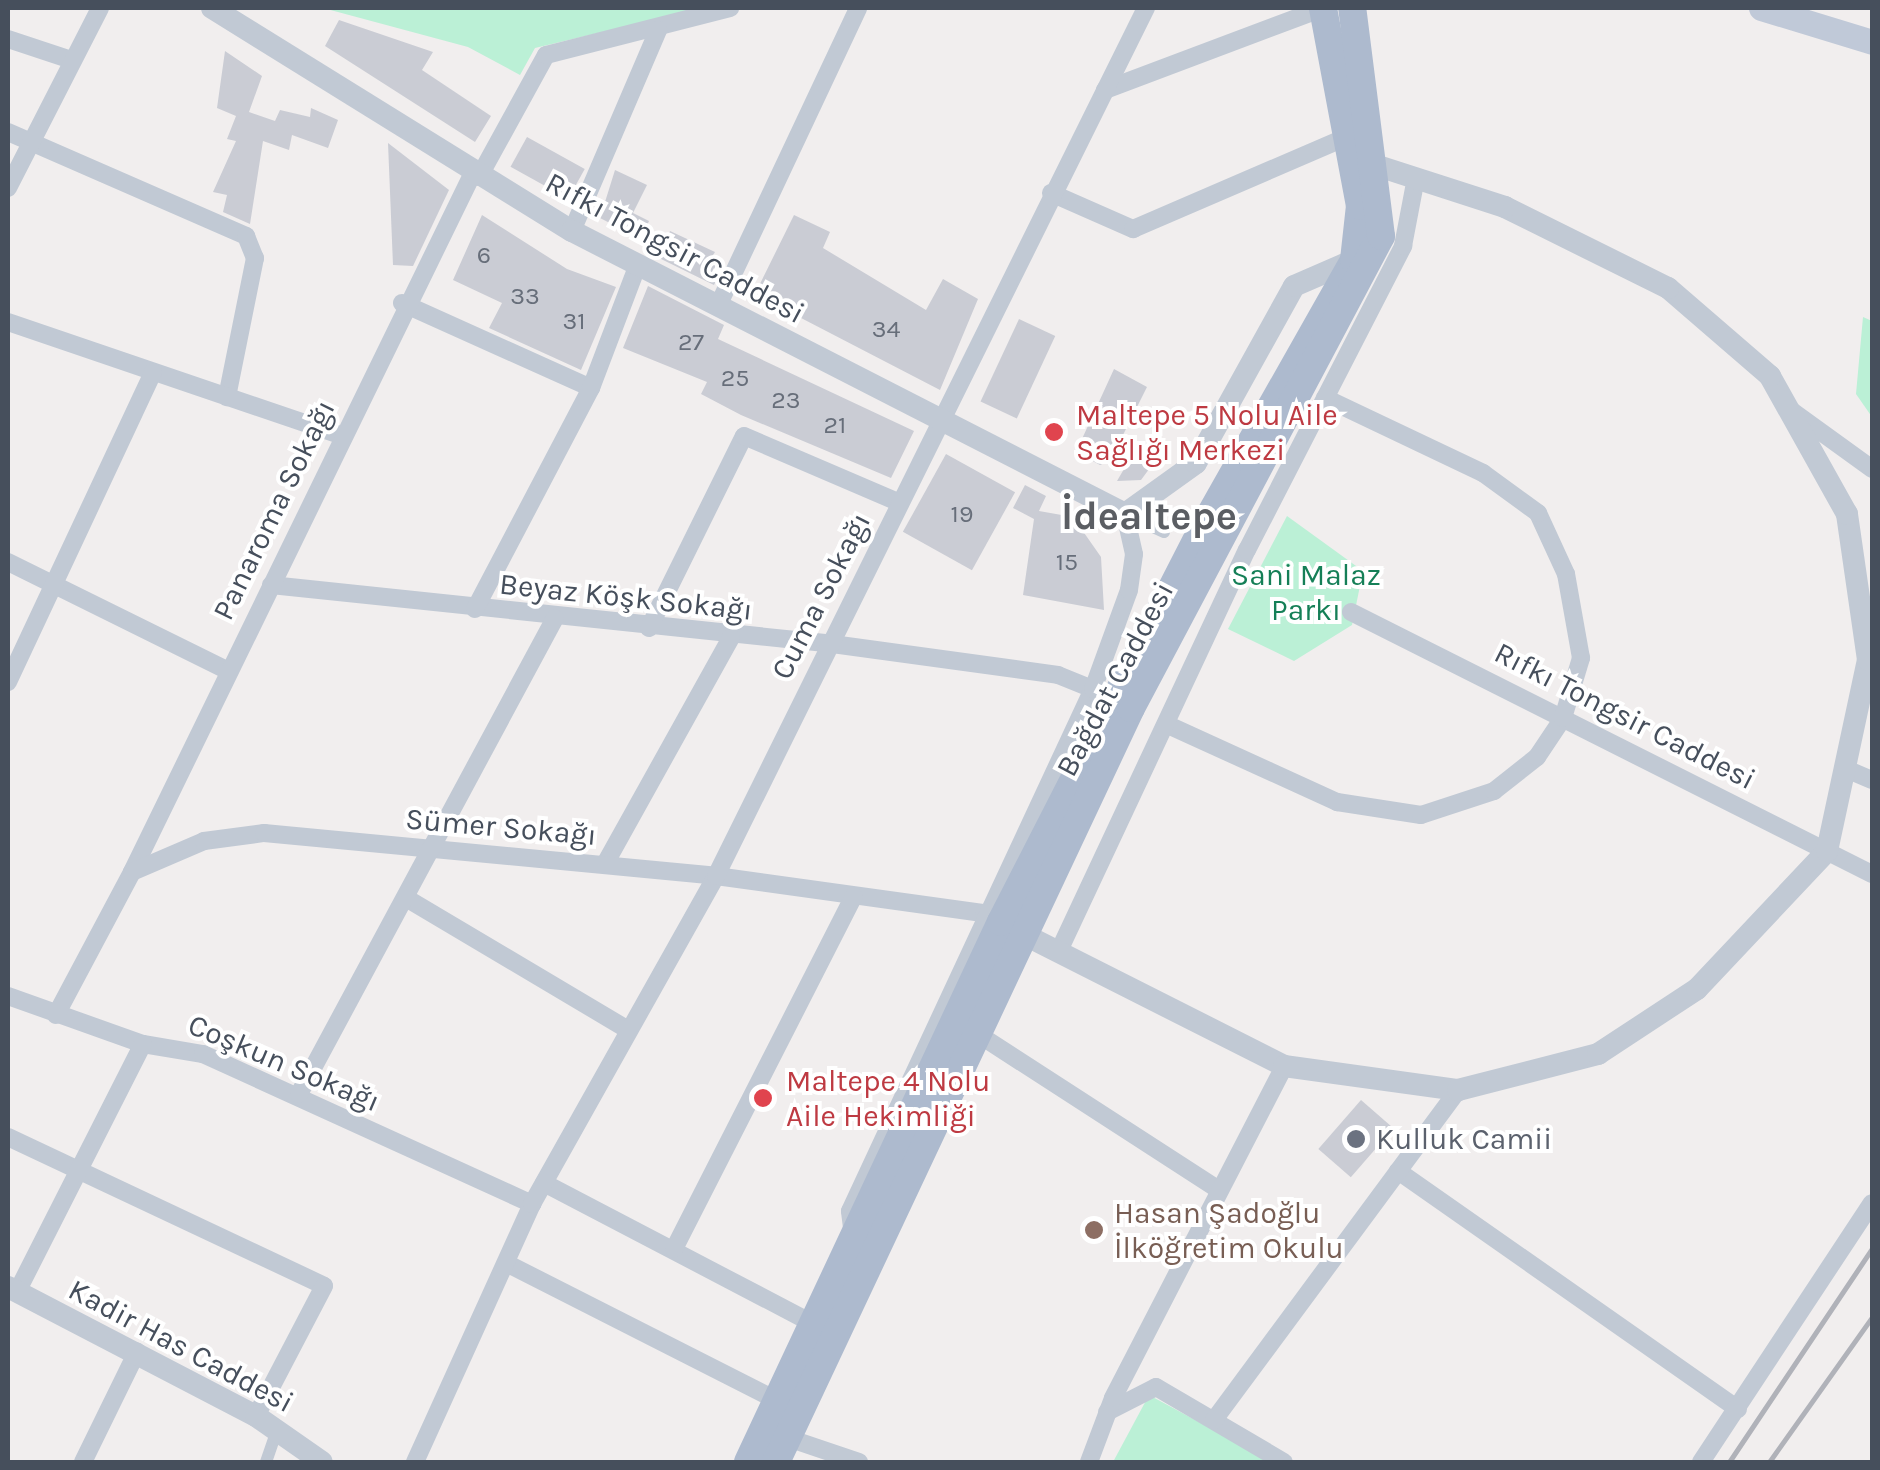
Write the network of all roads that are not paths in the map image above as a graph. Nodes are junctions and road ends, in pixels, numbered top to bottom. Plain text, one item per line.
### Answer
1 (100, 8) edge
2 (212, 8) edge
3 (730, 8) edge
4 (858, 8) edge
5 (1146, 8) edge
6 (1323, 8) edge
7 (1352, 8) edge
8 (1762, 8) edge
9 (658, 30) junction
10 (8, 38) edge
11 (1872, 42) edge
12 (71, 60) junction
13 (1104, 90) junction
14 (8, 132) edge
15 (1351, 135) junction
16 (31, 138) junction
17 (1378, 166) junction
18 (475, 176) junction
19 (1415, 183) junction
20 (8, 188) edge
21 (1051, 193) junction
22 (572, 231) junction
23 (1354, 260) junction
24 (637, 267) junction
25 (402, 302) junction
26 (718, 306) junction
27 (8, 322) edge
28 (153, 372) junction
29 (590, 388) junction
30 (226, 397) junction
31 (1325, 398) junction
32 (1788, 408) junction
33 (945, 419) junction
34 (342, 436) junction
35 (1872, 468) edge
36 (900, 502) junction
37 (1125, 514) junction
38 (1164, 532) dead end
39 (8, 562) edge
40 (55, 584) junction
41 (271, 584) junction
42 (476, 609) junction
43 (1351, 612) dead end
44 (554, 618) junction
45 (649, 628) junction
46 (730, 638) junction
47 (825, 642) junction
48 (227, 670) junction
49 (8, 682) edge
50 (1093, 688) junction
51 (1563, 718) junction
52 (1864, 720) edge
53 (1168, 725) junction
54 (1846, 769) junction
55 (1872, 780) edge
56 (434, 849) junction
57 (1827, 852) junction
58 (605, 864) junction
59 (132, 872) junction
60 (1872, 874) edge
61 (716, 876) junction
62 (854, 896) junction
63 (406, 898) junction
64 (1004, 923) junction
65 (1058, 953) junction
66 (8, 996) edge
67 (56, 1015) junction
68 (627, 1029) junction
69 (981, 1036) junction
70 (143, 1044) junction
71 (1284, 1066) junction
72 (1458, 1090) junction
73 (300, 1094) junction
74 (8, 1137) edge
75 (78, 1168) junction
76 (1398, 1172) junction
77 (544, 1183) junction
78 (1219, 1190) junction
79 (889, 1199) junction
80 (1872, 1203) edge
81 (532, 1204) junction
82 (854, 1245) junction
83 (674, 1249) junction
84 (506, 1263) junction
85 (12, 1290) edge
86 (818, 1326) junction
87 (137, 1352) junction
88 (778, 1401) junction
89 (1738, 1408) junction
90 (1107, 1412) junction
91 (256, 1416) junction
92 (1214, 1420) junction
93 (277, 1430) junction
94 (782, 1450) edge
95 (84, 1462) edge
96 (266, 1462) edge
97 (322, 1462) edge
98 (415, 1462) edge
99 (748, 1462) edge
100 (858, 1462) edge
101 (1090, 1462) edge
102 (1284, 1462) edge
103 (1701, 1462) edge

1 - 12 street
2 - 18 street, Rıfkı Tongsir Caddesi
3 - 9 street, Panaroma Sokağı
4 - 26 street
5 - 13 street, Cuma Sokağı
6 - 13 street
6 - 15 main road, Bağdat Caddesi
7 - 17 main road, Bağdat Caddesi
8 - 11 main road
9 - 18 street, Panaroma Sokağı
9 - 22 street
10 - 12 street
12 - 16 street
13 - 21 street, Cuma Sokağı
14 - 16 street
15 - 21 street
15 - 23 main road, Bağdat Caddesi
16 - 20 street
16 - 30 street
17 - 19 street
17 - 64 main road, Bağdat Caddesi
18 - 22 street, Rıfkı Tongsir Caddesi
18 - 25 street, Panaroma Sokağı
19 - 31 street
19 - 32 street
21 - 33 street, Cuma Sokağı
22 - 24 street, Rıfkı Tongsir Caddesi
23 - 37 street
23 - 64 main road, Bağdat Caddesi
24 - 26 street, Rıfkı Tongsir Caddesi
24 - 29 street
25 - 29 street
25 - 34 street, Panaroma Sokağı
26 - 33 street, Rıfkı Tongsir Caddesi
27 - 28 street
28 - 30 street
28 - 40 street
29 - 42 street
30 - 34 street
31 - 51 street
31 - 53 street
32 - 35 street
32 - 52 street
33 - 36 street, Cuma Sokağı
33 - 37 street, Rıfkı Tongsir Caddesi
34 - 41 street, Panaroma Sokağı
36 - 45 street
36 - 47 street, Cuma Sokağı
37 - 38 street, Rıfkı Tongsir Caddesi
37 - 50 street
39 - 40 street
40 - 48 street
40 - 49 street
41 - 42 street, Beyaz Köşk Sokağı
41 - 48 street, Panaroma Sokağı
42 - 44 street, Beyaz Köşk Sokağı
43 - 51 street, Rıfkı Tongsir Caddesi
44 - 45 street, Beyaz Köşk Sokağı
44 - 56 street
45 - 46 street, Beyaz Köşk Sokağı
46 - 47 street, Beyaz Köşk Sokağı
46 - 58 street
47 - 50 street, Beyaz Köşk Sokağı
47 - 61 street, Cuma Sokağı
48 - 59 street, Panaroma Sokağı
50 - 64 street
51 - 53 street
51 - 57 street, Rıfkı Tongsir Caddesi
52 - 54 street
53 - 65 street
54 - 55 street
54 - 57 street
56 - 58 street, Sümer Sokağı
56 - 59 street, Sümer Sokağı
56 - 63 street
57 - 60 street, Rıfkı Tongsir Caddesi
57 - 72 street
58 - 61 street, Sümer Sokağı
59 - 67 street
61 - 62 street, Sümer Sokağı
61 - 68 street, Cuma Sokağı
62 - 64 street, Sümer Sokağı
62 - 83 street
63 - 68 street
63 - 73 street
64 - 65 street
64 - 69 main road, Bağdat Caddesi
64 - 79 main road, Bağdat Caddesi
64 - 82 street
65 - 71 street
66 - 67 street, Coşkun Sokağı
67 - 70 street, Coşkun Sokağı
68 - 77 street, Cuma Sokağı
69 - 78 street
69 - 79 main road, Bağdat Caddesi
70 - 73 street, Coşkun Sokağı
70 - 75 street
71 - 72 street
71 - 78 street
72 - 76 street
73 - 81 street, Coşkun Sokağı
74 - 75 street
75 - 85 street
75 - 91 street
76 - 89 street
76 - 92 street
77 - 81 street, Cuma Sokağı
77 - 83 street
78 - 90 street
79 - 82 main road, Bağdat Caddesi
79 - 94 main road, Bağdat Caddesi
80 - 89 street
81 - 84 street, Cuma Sokağı
82 - 86 main road, Bağdat Caddesi
83 - 86 street
84 - 88 street
84 - 98 street, Cuma Sokağı
85 - 87 street, Kadir Has Caddesi
86 - 88 main road, Bağdat Caddesi
87 - 91 street, Kadir Has Caddesi
87 - 95 street
88 - 99 main road, Bağdat Caddesi
89 - 103 street
90 - 92 street
90 - 101 street
91 - 93 street, Kadir Has Caddesi
92 - 102 street
93 - 96 street
93 - 97 street, Kadir Has Caddesi
94 - 100 street

